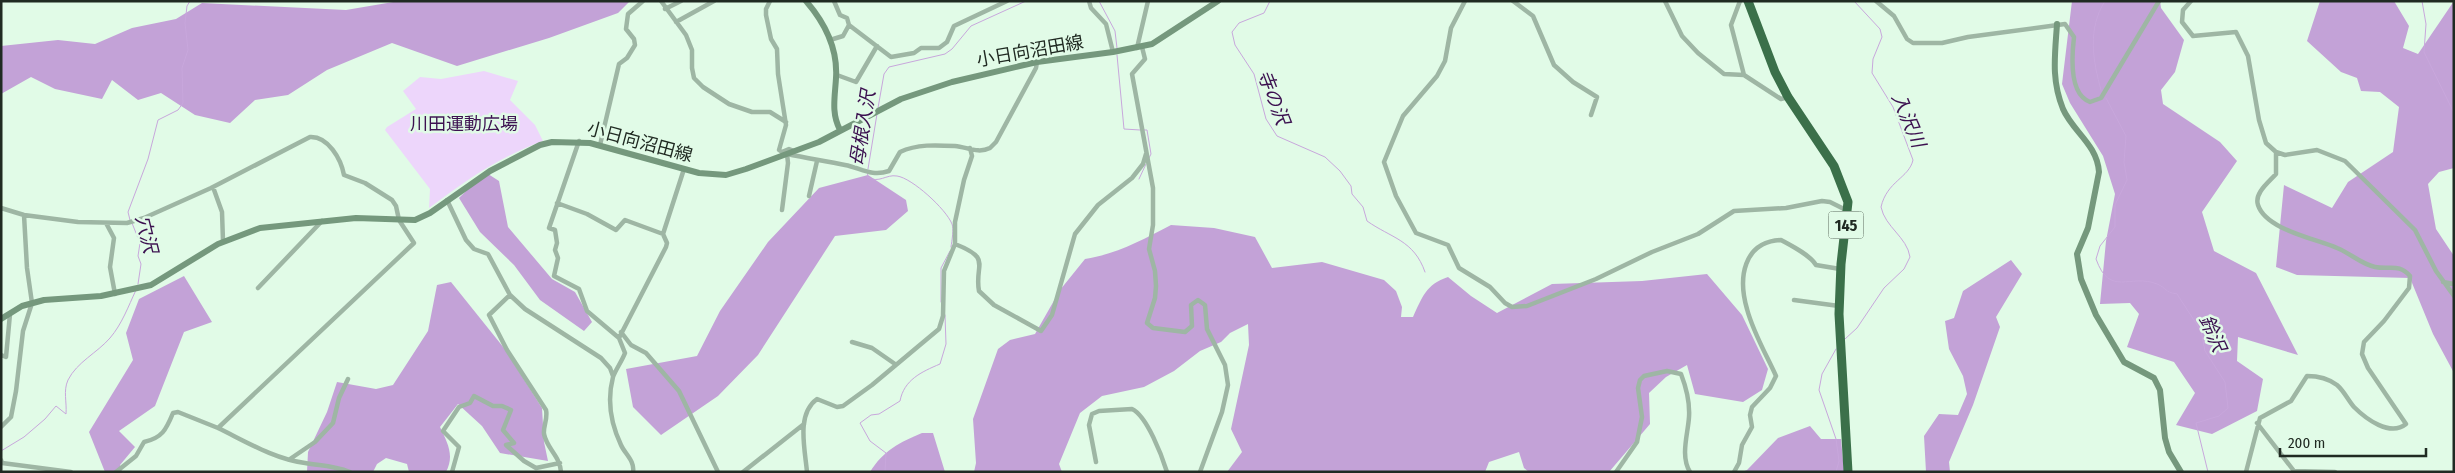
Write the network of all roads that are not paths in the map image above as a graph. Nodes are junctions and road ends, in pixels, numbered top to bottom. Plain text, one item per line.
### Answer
1 (643, 1) edge
2 (661, 1) edge
3 (682, 1) edge
4 (714, 1) edge
5 (770, 1) edge
6 (806, 1) edge
7 (834, 1) edge
8 (1007, 1) edge
9 (1089, 1) edge
10 (1148, 1) edge
11 (1218, 1) edge
12 (1465, 1) edge
13 (1513, 1) edge
14 (1665, 1) edge
15 (1740, 1) edge
16 (1748, 1) edge
17 (1876, 1) edge
18 (2159, 1) edge
19 (2191, 1) edge
20 (665, 9) junction
21 (676, 22) junction
22 (2056, 24) junction
23 (849, 25) junction
24 (830, 40) junction
25 (877, 46) junction
26 (1140, 48) junction
27 (1113, 52) junction
28 (1037, 62) junction
29 (837, 75) junction
30 (1744, 75) junction
31 (1788, 97) junction
32 (1591, 115) dead end
33 (786, 122) junction
34 (840, 130) junction
35 (579, 141) junction
36 (600, 145) junction
37 (970, 148) junction
38 (2276, 152) junction
39 (791, 153) junction
40 (1146, 154) junction
41 (817, 161) junction
42 (684, 169) junction
43 (213, 187) junction
44 (808, 196) dead end
45 (447, 200) junction
46 (557, 202) junction
47 (1, 208) edge
48 (782, 210) dead end
49 (1848, 211) junction
50 (24, 215) junction
51 (399, 220) junction
52 (322, 221) junction
53 (106, 223) junction
54 (663, 234) junction
55 (223, 242) junction
56 (955, 244) junction
57 (1841, 269) junction
58 (2444, 282) junction
59 (2454, 284) edge
60 (258, 288) dead end
61 (115, 294) junction
62 (510, 295) junction
63 (2454, 296) edge
64 (1794, 300) dead end
65 (32, 302) junction
66 (1839, 306) junction
67 (10, 313) junction
68 (1, 319) edge
69 (621, 332) junction
70 (619, 338) junction
71 (852, 342) dead end
72 (1, 354) edge
73 (895, 364) junction
74 (613, 376) junction
75 (348, 379) dead end
76 (2257, 423) junction
77 (804, 424) junction
78 (1, 427) edge
79 (218, 428) junction
80 (290, 459) junction
81 (1, 460) edge
82 (560, 462) junction
83 (1096, 462) dead end
84 (2180, 469) edge
85 (71, 472) edge
86 (116, 472) edge
87 (350, 472) edge
88 (452, 472) edge
89 (561, 472) edge
90 (633, 472) edge
91 (718, 472) edge
92 (743, 472) edge
93 (807, 472) edge
94 (1167, 472) edge
95 (1200, 472) edge
96 (1616, 472) edge
97 (1690, 472) edge
98 (1734, 472) edge
99 (1848, 472) edge
100 (2172, 472) edge
101 (2246, 472) edge
102 (2335, 472) edge

1 - 36 street
2 - 20 street
3 - 20 street
4 - 21 street
5 - 33 street
6 - 24 main road
7 - 23 street
8 - 25 street
9 - 27 street
10 - 26 street
11 - 26 main road, 小日向沼田線
12 - 49 street
13 - 32 street
14 - 30 street
15 - 30 street
16 - 31 highway, 145
17 - 22 street
18 - 22 street
19 - 38 street
20 - 21 street
21 - 33 street
22 - 84 main road
23 - 24 street
23 - 25 street
24 - 29 main road
25 - 29 street
26 - 27 main road, 小日向沼田線
26 - 40 street
27 - 28 main road, 小日向沼田線
28 - 34 main road, 小日向沼田線
28 - 37 street
29 - 34 main road
30 - 31 street
31 - 49 highway, 145
33 - 39 street
34 - 39 main road, 小日向沼田線
35 - 36 main road, 小日向沼田線
35 - 45 main road, 小日向沼田線
35 - 46 street
36 - 42 main road, 小日向沼田線
37 - 41 street
37 - 56 street
38 - 58 street
38 - 76 street
39 - 41 street
39 - 42 main road, 小日向沼田線
39 - 48 street
40 - 56 street
40 - 95 street
41 - 44 street
42 - 54 street
43 - 51 street
43 - 53 street
43 - 55 street
45 - 51 main road, 小日向沼田線
45 - 62 street
46 - 54 street
46 - 70 street
47 - 50 street
49 - 57 highway, 145
50 - 53 street
50 - 65 street
51 - 52 main road, 小日向沼田線
51 - 79 street
52 - 55 main road, 小日向沼田線
52 - 60 street
53 - 61 street
54 - 69 street
55 - 61 main road, 小日向沼田線
56 - 73 street
57 - 66 highway, 145
57 - 98 street
58 - 59 street
58 - 63 street
61 - 65 main road, 小日向沼田線
62 - 74 street
62 - 82 street
64 - 66 street
65 - 67 main road, 小日向沼田線
65 - 78 street
66 - 99 highway, 145
67 - 68 main road, 小日向沼田線
67 - 72 street
69 - 70 street
69 - 91 street
70 - 74 street
71 - 73 street
73 - 77 street
74 - 90 street
75 - 80 street
76 - 101 street
76 - 102 street
77 - 92 street
77 - 93 street
79 - 80 street
79 - 86 street
80 - 87 street
81 - 85 street
82 - 88 street
82 - 89 street
83 - 94 street
84 - 100 street
96 - 97 street

